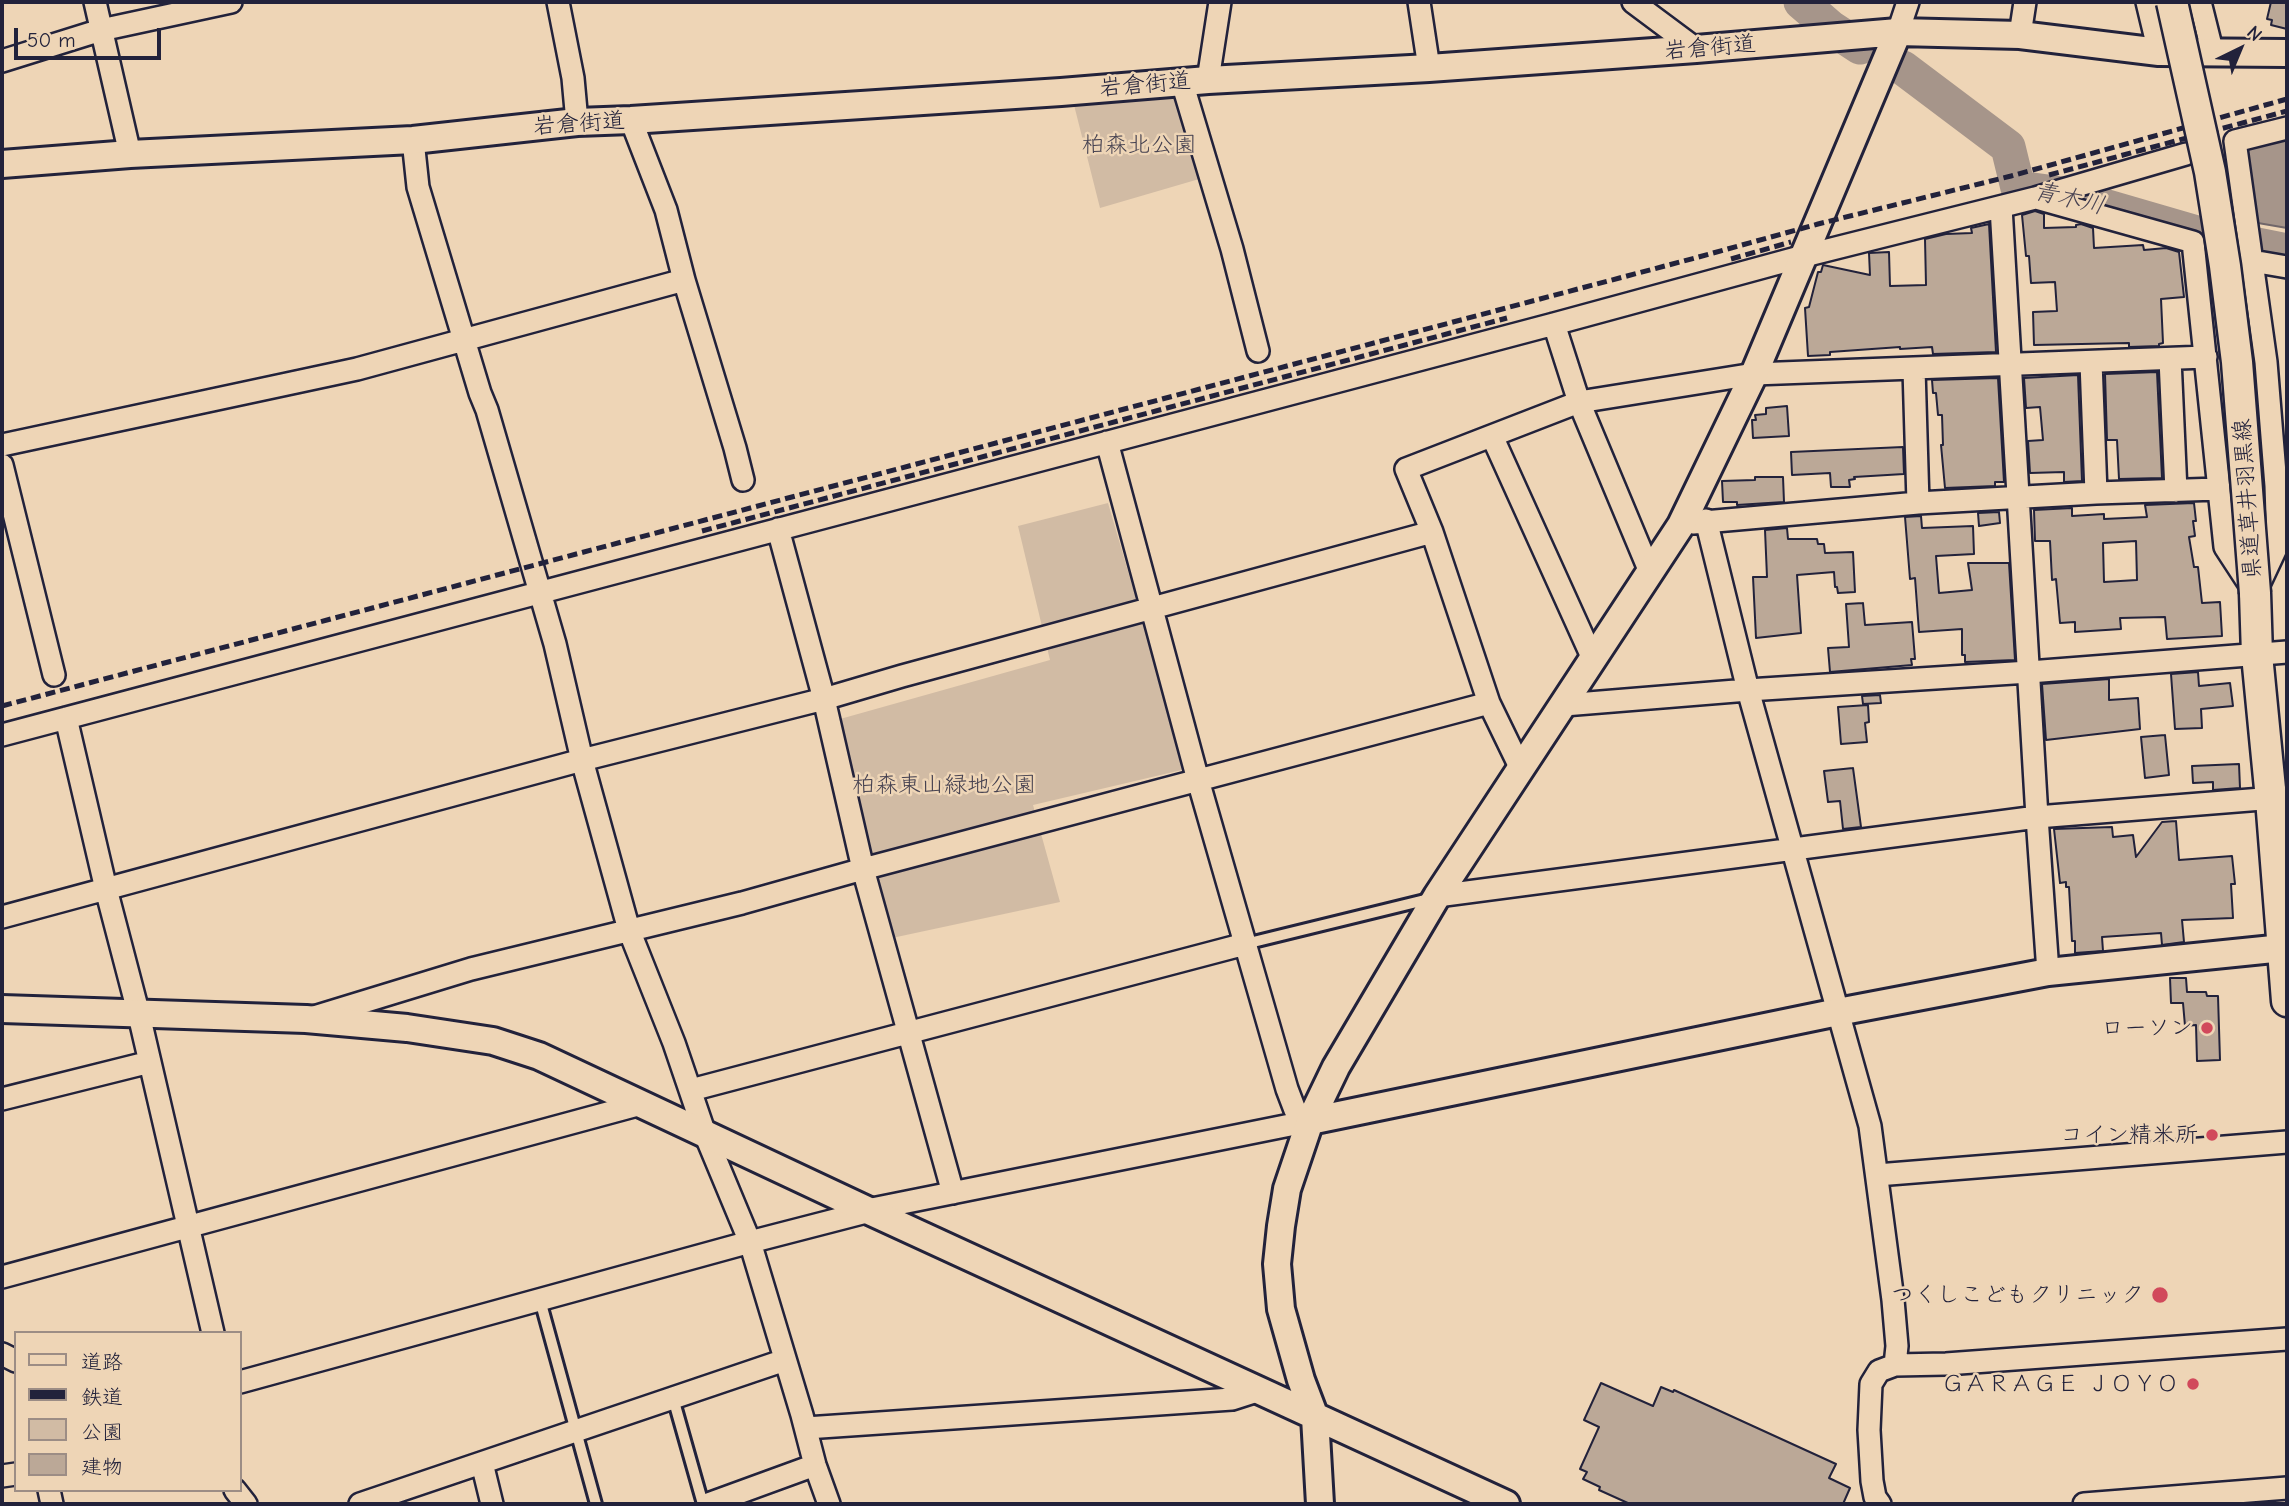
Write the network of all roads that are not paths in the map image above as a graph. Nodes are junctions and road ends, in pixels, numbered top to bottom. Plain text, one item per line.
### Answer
1 (94, 2) edge
2 (232, 2) edge
3 (558, 2) edge
4 (1220, 2) edge
5 (1419, 2) edge
6 (1633, 2) edge
7 (1908, 2) edge
8 (2025, 2) edge
9 (2147, 2) edge
10 (2172, 2) edge
11 (2200, 2) edge
12 (101, 30) junction
13 (1898, 32) junction
14 (2020, 35) junction
15 (1696, 49) junction
16 (2159, 52) junction
17 (2287, 53) edge
18 (2213, 54) junction
19 (2, 61) edge
20 (1429, 68) junction
21 (1195, 81) junction
22 (631, 120) junction
23 (578, 122) junction
24 (2287, 128) edge
25 (413, 140) junction
26 (131, 154) junction
27 (2186, 154) dead end
28 (2, 164) edge
29 (2035, 198) junction
30 (2001, 207) junction
31 (1804, 256) junction
32 (2252, 261) junction
33 (2287, 267) edge
34 (684, 280) junction
35 (1555, 324) junction
36 (465, 340) junction
37 (1258, 351) dead end
38 (2206, 357) junction
39 (2170, 359) junction
40 (2091, 362) junction
41 (2010, 365) junction
42 (1914, 369) junction
43 (1754, 373) junction
44 (1580, 402) junction
45 (1492, 436) junction
46 (1107, 442) junction
47 (2, 445) edge
48 (2, 465) edge
49 (743, 480) dead end
50 (2282, 485) edge
51 (2218, 489) junction
52 (2176, 491) junction
53 (2096, 493) junction
54 (2018, 497) junction
55 (1919, 503) junction
56 (1693, 523) junction
57 (778, 529) junction
58 (1432, 533) junction
59 (1650, 572) junction
60 (538, 593) junction
61 (2255, 593) junction
62 (1153, 608) junction
63 (2287, 652) edge
64 (2257, 655) junction
65 (1593, 659) junction
66 (2029, 672) junction
67 (54, 675) dead end
68 (1748, 690) junction
69 (824, 699) junction
70 (1489, 704) junction
71 (1563, 705) junction
72 (66, 718) junction
73 (2, 735) edge
74 (582, 760) junction
75 (1521, 769) junction
76 (1198, 780) junction
77 (2279, 798) edge
78 (2037, 817) junction
79 (1792, 848) junction
80 (863, 869) junction
81 (106, 888) junction
82 (1437, 897) junction
83 (2, 916) edge
84 (629, 930) junction
85 (1245, 944) junction
86 (2285, 947) edge
87 (2048, 972) junction
88 (2287, 1001) edge
89 (2, 1009) edge
90 (1838, 1012) junction
91 (139, 1015) junction
92 (306, 1019) junction
93 (908, 1032) junction
94 (150, 1062) junction
95 (691, 1090) junction
96 (2, 1099) edge
97 (640, 1104) junction
98 (1310, 1121) junction
99 (705, 1134) junction
100 (2287, 1142) edge
101 (1877, 1175) junction
102 (953, 1193) junction
103 (868, 1211) junction
104 (187, 1227) junction
105 (750, 1242) junction
106 (2, 1277) edge
107 (540, 1300) junction
108 (213, 1331) edge
109 (2287, 1339) edge
110 (785, 1360) junction
111 (1895, 1365) junction
112 (242, 1381) edge
113 (1261, 1390) junction
114 (673, 1398) junction
115 (1315, 1417) junction
116 (806, 1428) junction
117 (576, 1430) junction
118 (482, 1463) junction
119 (815, 1465) junction
120 (2287, 1488) edge
121 (1497, 1502) edge
122 (360, 1504) edge
123 (492, 1504) edge
124 (596, 1504) edge
125 (703, 1504) edge
126 (708, 1504) edge
127 (829, 1504) edge
128 (1320, 1504) edge
129 (1880, 1504) edge
130 (2084, 1504) edge

1 - 12 street
2 - 12 street
3 - 23 street
4 - 21 street
5 - 20 street
6 - 15 street
7 - 13 street
8 - 14 street
9 - 16 street
10 - 61 main road, 県道草井羽黒線, bridge
11 - 18 street
12 - 19 street
12 - 26 street
13 - 14 street, 岩倉街道
13 - 15 street, 岩倉街道
13 - 31 street
14 - 16 street, 岩倉街道
15 - 20 street, 岩倉街道
16 - 18 street, 岩倉街道
17 - 18 street, 岩倉街道
20 - 21 street, 岩倉街道
21 - 22 street, 岩倉街道
21 - 37 street
22 - 23 street, 岩倉街道
22 - 34 street
23 - 25 street, 岩倉街道
24 - 32 street
25 - 26 street, 岩倉街道
25 - 36 street
26 - 28 street, 岩倉街道
27 - 29 street
29 - 30 street
29 - 38 street
30 - 31 street
30 - 41 street
31 - 35 street
31 - 43 street
32 - 33 street
32 - 50 street
34 - 36 street
34 - 49 street
35 - 44 street
35 - 46 street
36 - 47 street
36 - 60 street
38 - 39 street
38 - 51 street
39 - 40 street
39 - 52 street
40 - 41 street
40 - 53 street
41 - 42 street
41 - 54 street
42 - 43 street
42 - 55 street
43 - 44 street
43 - 56 street
44 - 45 street
44 - 59 street
45 - 58 street
45 - 65 street
46 - 57 street
46 - 62 street
48 - 67 street
50 - 61 street
51 - 52 street
51 - 61 street
52 - 53 street
53 - 54 street
54 - 55 street
54 - 66 street
55 - 56 street
56 - 59 street
56 - 68 street
57 - 60 street
57 - 69 street
58 - 62 street
58 - 70 street
59 - 65 street
60 - 72 street
60 - 74 street
61 - 64 main road, 県道草井羽黒線
62 - 69 street
62 - 76 street
63 - 64 street
64 - 66 street
64 - 77 main road, 県道草井羽黒線
65 - 71 street
66 - 68 street
66 - 78 street
68 - 71 street
68 - 79 street
69 - 74 street
69 - 80 street
70 - 75 street
70 - 76 street
71 - 75 street
72 - 73 street
72 - 81 street
74 - 81 street
74 - 84 street
75 - 82 street
76 - 80 street
76 - 85 street
77 - 78 street
77 - 86 main road, 県道草井羽黒線
78 - 79 street
78 - 87 street
79 - 82 street
79 - 90 street
80 - 84 street
80 - 93 street
81 - 83 street
81 - 91 street
82 - 85 lane
82 - 98 street
84 - 92 street
84 - 95 street
85 - 93 street
85 - 98 street
86 - 87 street
86 - 88 main road, 県道草井羽黒線
87 - 90 street
89 - 91 street
90 - 98 street
90 - 101 street
91 - 92 street
91 - 94 street
92 - 97 street
93 - 95 street
93 - 102 street
94 - 96 street
94 - 104 street
95 - 99 street
97 - 99 street
97 - 104 street
98 - 102 street
98 - 115 street
99 - 103 street
99 - 105 street
100 - 101 street
101 - 111 street
102 - 103 street
103 - 105 street
103 - 113 street
104 - 106 street
104 - 108 street
105 - 107 street
105 - 110 street
107 - 112 street
107 - 117 lane
109 - 111 street
110 - 114 street
110 - 116 street
111 - 129 street
113 - 115 street
113 - 116 street
114 - 117 street
114 - 125 lane
115 - 121 street
115 - 128 street
116 - 119 street
117 - 118 street
117 - 124 lane
118 - 122 street
118 - 123 street
119 - 126 street
119 - 127 street
120 - 130 street

